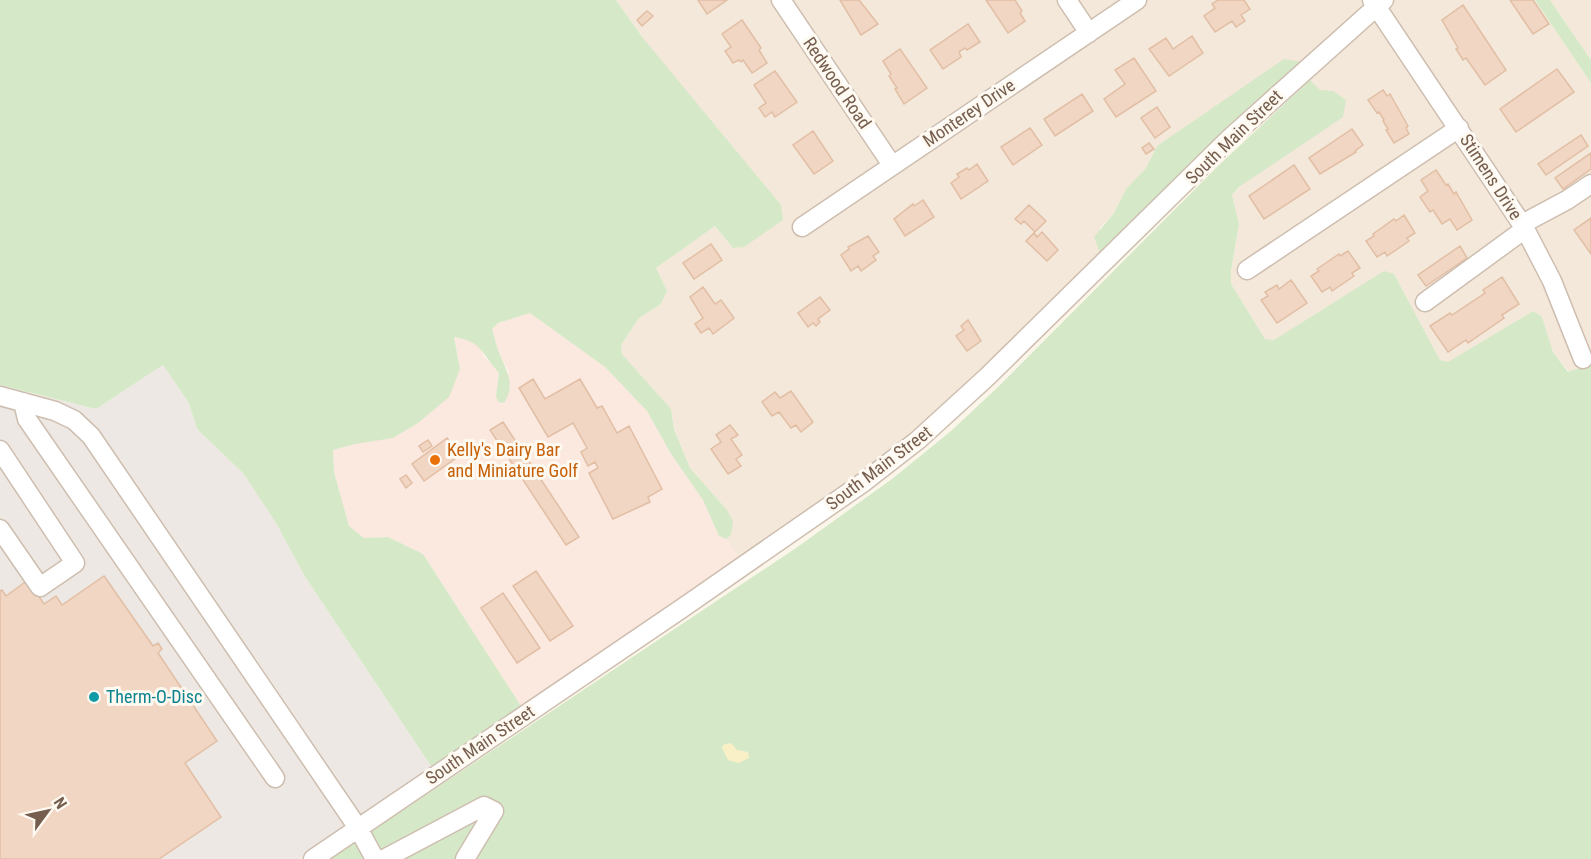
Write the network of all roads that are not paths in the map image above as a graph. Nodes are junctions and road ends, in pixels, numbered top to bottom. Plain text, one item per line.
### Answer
1 (781, 0) edge
2 (1067, 0) edge
3 (1137, 0) edge
4 (1378, 2) edge
5 (1089, 33) junction
6 (1459, 128) junction
7 (892, 165) junction
8 (1591, 184) edge
9 (1524, 226) junction
10 (802, 227) dead end
11 (1247, 270) dead end
12 (1425, 302) dead end
13 (1583, 359) dead end
14 (0, 396) edge
15 (23, 402) junction
16 (0, 450) edge
17 (0, 529) edge
18 (275, 778) dead end
19 (358, 828) junction
20 (313, 859) edge
21 (375, 859) edge
22 (384, 859) edge
23 (465, 859) edge

1 - 7 street, Redwood Road
2 - 5 street
3 - 5 street, Monterey Drive
4 - 6 street, Stimens Drive
4 - 19 street, South Main Street
5 - 7 street, Monterey Drive
6 - 9 street, Stimens Drive
6 - 11 street
7 - 10 street, Monterey Drive
8 - 9 street
9 - 12 street
9 - 13 street, Stimens Drive
14 - 15 street
15 - 18 street
15 - 19 street
16 - 17 street
19 - 20 street, South Main Street
19 - 21 street
22 - 23 street

